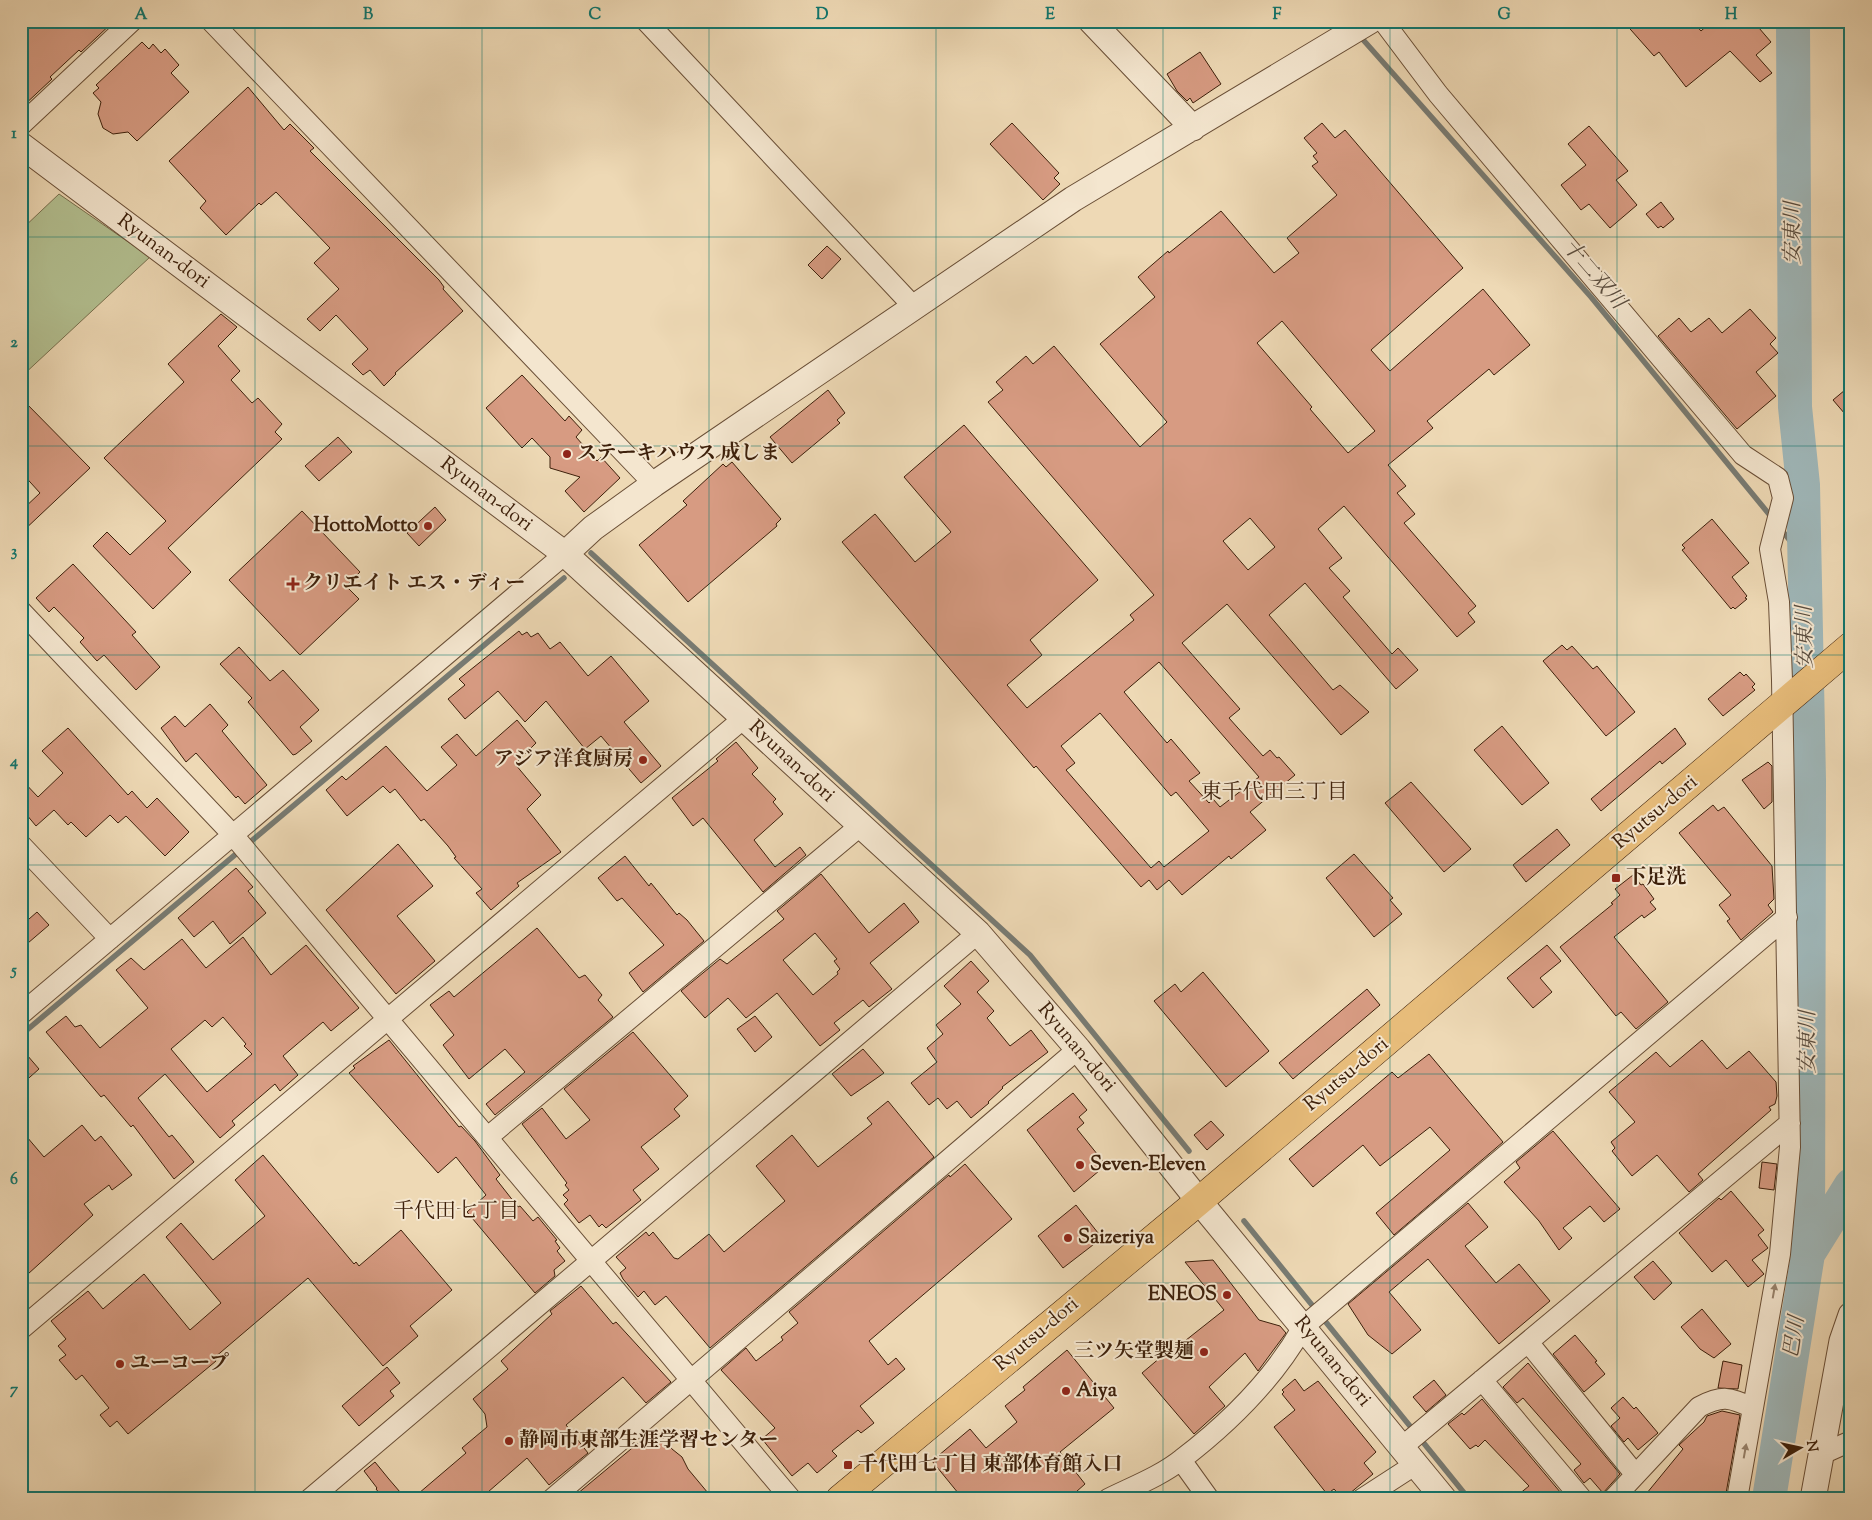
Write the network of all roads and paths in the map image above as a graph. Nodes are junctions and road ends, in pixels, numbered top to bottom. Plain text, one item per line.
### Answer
1 (132, 21) edge
2 (211, 21) edge
3 (646, 21) edge
4 (1091, 21) edge
5 (1367, 25) edge
6 (21, 125) edge
7 (1193, 128) junction
8 (21, 146) edge
9 (913, 306) junction
10 (654, 484) junction
11 (565, 554) junction
12 (21, 611) edge
13 (1850, 647) edge
14 (1787, 702) junction
15 (744, 718) junction
16 (860, 826) junction
17 (233, 835) junction
18 (21, 845) edge
19 (1787, 917) junction
20 (978, 933) junction
21 (110, 939) junction
22 (21, 1014) edge
23 (387, 1018) junction
24 (1078, 1049) junction
25 (1790, 1123) junction
26 (488, 1137) junction
27 (1199, 1201) junction
28 (591, 1259) junction
29 (1851, 1315) edge
30 (1303, 1327) junction
31 (21, 1328) edge
32 (1528, 1342) junction
33 (691, 1379) junction
34 (1482, 1380) junction
35 (1753, 1408) junction
36 (1851, 1441) edge
37 (1820, 1455) junction
38 (1409, 1456) junction
39 (1181, 1460) junction
40 (1635, 1474) junction
41 (310, 1499) edge
42 (552, 1499) edge
43 (791, 1499) edge
44 (840, 1499) edge
45 (1108, 1499) edge
46 (1209, 1499) edge
47 (1362, 1499) edge
48 (1444, 1499) edge
49 (1582, 1499) edge
50 (1613, 1499) edge
51 (1737, 1499) edge
52 (1812, 1499) edge

1 - 6 street
2 - 10 street
3 - 9 street
4 - 7 street
5 - 7 street
5 - 14 street
7 - 9 street
8 - 11 street, Ryunan-dori
9 - 10 street
10 - 11 street
11 - 15 street, Ryunan-dori
11 - 17 street
12 - 17 street
13 - 14 main road, Ryutsu-dori
14 - 19 street
14 - 27 main road, Ryutsu-dori
15 - 16 street, Ryunan-dori
15 - 23 street
16 - 20 street, Ryunan-dori
16 - 26 street
17 - 21 street
17 - 23 street
18 - 21 street
19 - 25 street
19 - 30 street
20 - 24 street, Ryunan-dori
20 - 28 street
21 - 22 street
23 - 26 street
23 - 31 street
24 - 27 street, Ryunan-dori
24 - 33 street
25 - 32 street
35 -> 25 street
26 - 28 street
27 - 30 street, Ryunan-dori
27 - 44 main road, Ryutsu-dori
28 - 33 street
28 - 41 street
29 - 37 street
30 - 38 street, Ryunan-dori
30 - 39 street
32 - 34 street
32 - 40 street
33 - 42 street
33 - 43 street
34 - 38 street
34 - 49 street
35 - 40 street
51 -> 35 street
36 - 37 street
37 - 52 street
38 - 47 street
38 - 48 street, Ryunan-dori
39 - 45 street
39 - 46 street
40 - 50 street

